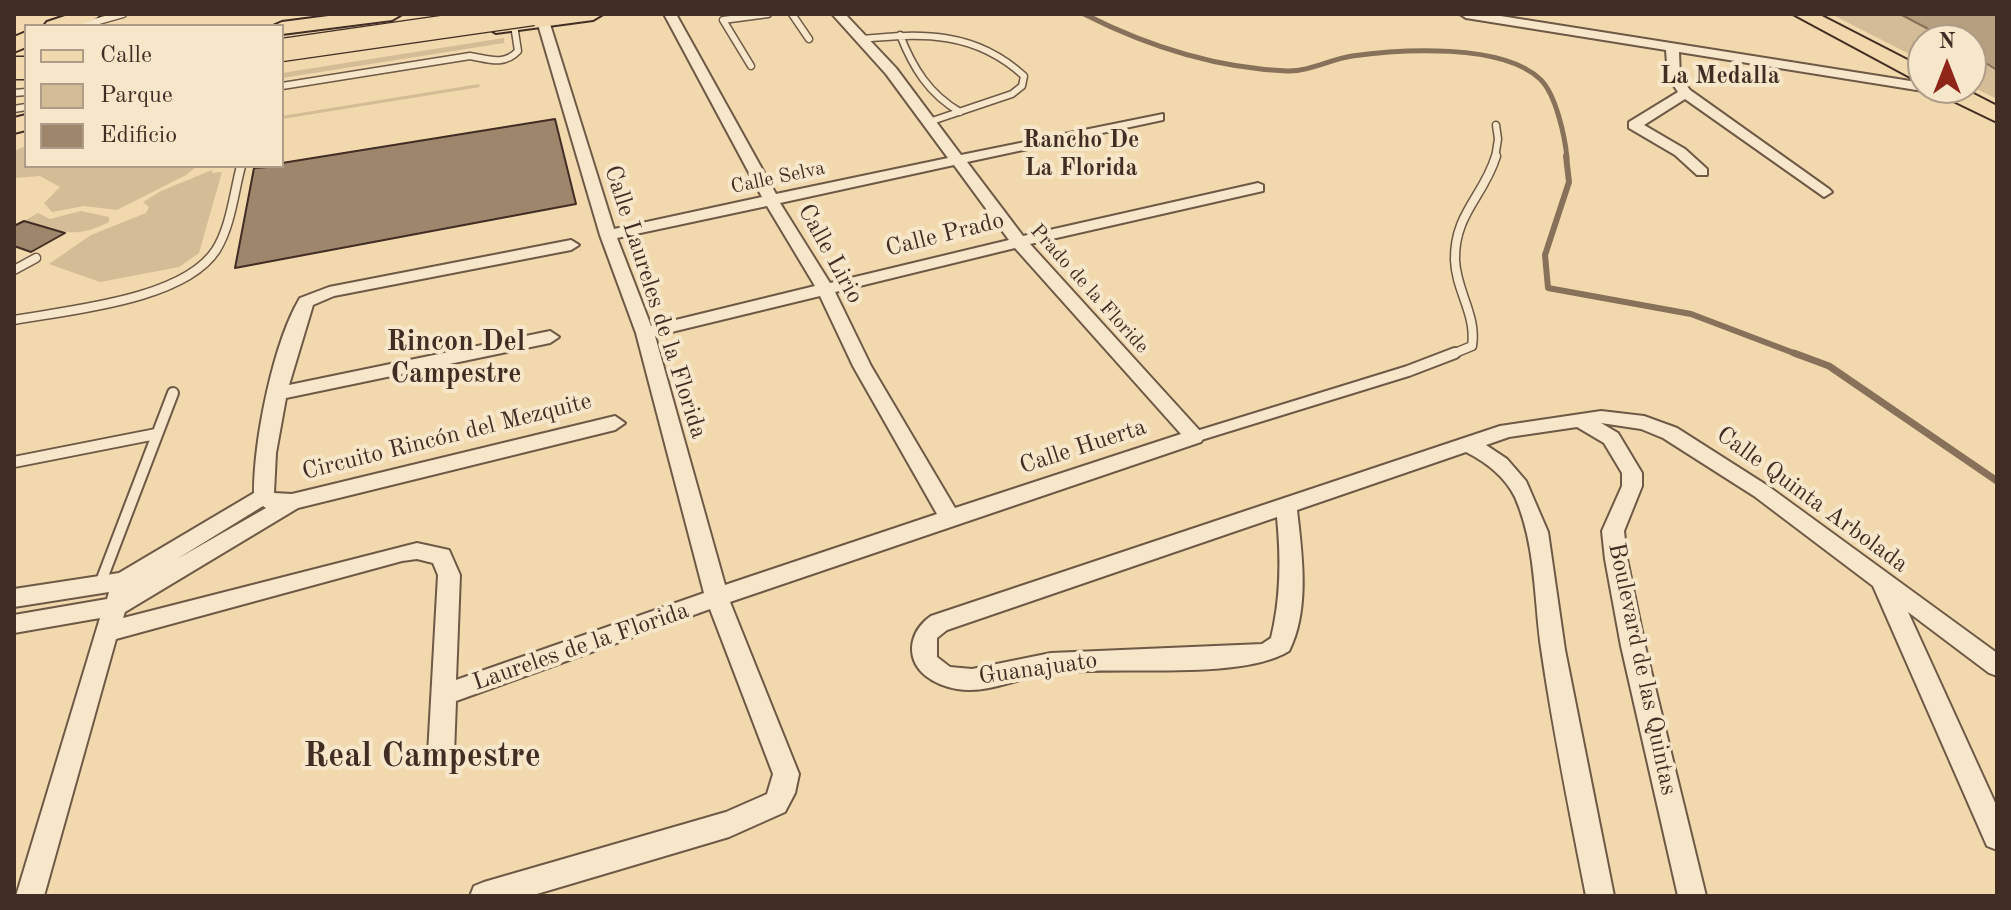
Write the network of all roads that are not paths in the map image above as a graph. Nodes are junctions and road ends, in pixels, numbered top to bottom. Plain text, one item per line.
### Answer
1 (91, 14) edge
2 (123, 14) edge
3 (392, 14) edge
4 (433, 14) edge
5 (462, 14) edge
6 (593, 14) edge
7 (670, 14) edge
8 (768, 14) edge
9 (792, 14) edge
10 (838, 14) edge
11 (1466, 14) edge
12 (1803, 14) edge
13 (521, 22) edge
14 (60, 24) edge
15 (88, 24) edge
16 (284, 28) edge
17 (900, 35) junction
18 (809, 39) dead end
19 (861, 39) junction
20 (284, 40) edge
21 (1672, 45) junction
22 (284, 50) edge
23 (284, 60) edge
24 (751, 66) dead end
25 (1907, 69) edge
26 (1907, 84) edge
27 (284, 86) edge
28 (1685, 93) junction
29 (1974, 104) edge
30 (960, 112) junction
31 (1997, 115) edge
32 (1158, 117) dead end
33 (929, 122) junction
34 (1496, 125) dead end
35 (956, 159) junction
36 (240, 168) edge
37 (1702, 172) dead end
38 (1258, 188) dead end
39 (1824, 192) dead end
40 (771, 200) junction
41 (608, 235) junction
42 (1019, 242) junction
43 (571, 245) dead end
44 (36, 258) dead end
45 (14, 270) edge
46 (825, 289) junction
47 (14, 320) edge
48 (645, 333) junction
49 (550, 337) dead end
50 (173, 393) dead end
51 (278, 393) junction
52 (1580, 420) junction
53 (615, 423) dead end
54 (156, 434) junction
55 (1194, 437) junction
56 (1466, 444) junction
57 (14, 462) edge
58 (264, 496) junction
59 (292, 502) junction
60 (1286, 507) junction
61 (950, 517) junction
62 (112, 583) junction
63 (1883, 583) junction
64 (14, 598) edge
65 (717, 599) junction
66 (116, 606) junction
67 (14, 624) edge
68 (107, 632) junction
69 (1997, 666) edge
70 (444, 695) junction
71 (441, 754) dead end
72 (1997, 837) edge
73 (30, 896) edge
74 (484, 896) edge
75 (1600, 896) edge
76 (1692, 896) edge

1 - 14 main road
2 - 15 lane
3 - 16 main road
4 - 13 main road
5 - 20 main road
6 - 13 main road
7 - 40 street, Calle Lirio
8 - 24 lane
9 - 18 lane
10 - 19 street, Prado de la Floride
11 - 21 street
12 - 25 main road
13 - 22 main road, bridge
13 - 23 main road
13 - 27 lane
13 - 41 street, Calle Laureles de la Florida
17 - 19 lane
17 - 30 lane
17 - 30 lane
19 - 33 street, Prado de la Floride
21 - 26 street
21 - 28 street
28 - 37 street
28 - 39 street
29 - 31 main road
30 - 33 lane
32 - 35 street, Calle Selva
33 - 35 street, Prado de la Floride
34 - 55 lane, Calle Huerta
35 - 40 street, Calle Selva
35 - 42 street, Prado de la Floride
36 - 47 lane
38 - 42 street, Calle Prado
40 - 41 street, Calle Selva
40 - 46 street, Calle Lirio
41 - 48 street, Calle Laureles de la Florida
42 - 46 street, Calle Prado
42 - 55 street, Prado de la Floride
43 - 51 street, Circuito Rincón del Mezquite
44 - 45 lane
46 - 48 street, Calle Prado
46 - 61 street, Calle Lirio
48 - 65 street, Calle Laureles de la Florida
49 - 51 street
50 - 54 lane
51 - 58 street, Circuito Rincón del Mezquite
52 - 56 street, Guanajuato
52 - 63 street, Calle Quinta Arbolada
52 - 76 street, Boulevard de las Quintas
53 - 59 street, Circuito Rincón del Mezquite
54 - 57 lane
54 - 62 lane
55 - 61 street, Calle Huerta
56 - 60 street, Guanajuato
56 - 75 street
58 - 59 street, Circuito Rincón del Mezquite
58 - 62 street
59 - 66 street, Circuito Rincón del Mezquite
60 - 60 street, Guanajuato
61 - 65 street, Calle Huerta
62 - 64 street
62 - 66 street
63 - 69 street, Calle Quinta Arbolada
63 - 72 street
65 - 70 street, Laureles de la Florida
65 - 74 street, Calle Laureles de la Florida
66 - 67 street
66 - 68 street
68 - 70 street
68 - 73 street
70 - 71 street

